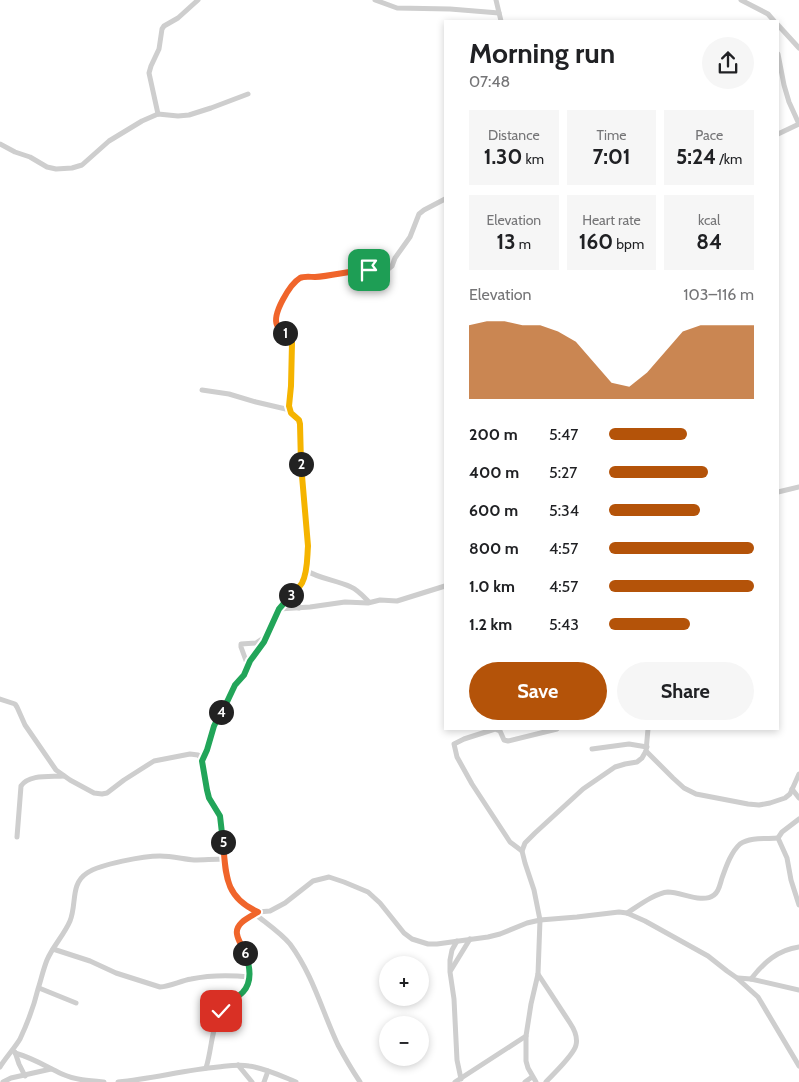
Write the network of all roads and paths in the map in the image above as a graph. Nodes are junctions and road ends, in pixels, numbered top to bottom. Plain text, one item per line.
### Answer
1 (198, 0) edge
2 (375, 0) edge
3 (496, 0) edge
4 (741, 0) edge
5 (499, 13) junction
6 (768, 14) junction
7 (501, 20) edge
8 (769, 20) edge
9 (773, 20) edge
10 (779, 26) edge
11 (799, 48) edge
12 (779, 59) edge
13 (248, 94) dead end
14 (158, 114) junction
15 (799, 124) edge
16 (779, 134) edge
17 (0, 144) edge
18 (444, 200) edge
19 (202, 390) dead end
20 (290, 410) junction
21 (799, 487) edge
22 (779, 492) edge
23 (305, 570) junction
24 (444, 586) edge
25 (294, 591) junction
26 (369, 602) junction
27 (299, 608) junction
28 (279, 609) junction
29 (266, 637) junction
30 (248, 666) junction
31 (0, 699) edge
32 (495, 730) edge
33 (499, 730) edge
34 (553, 730) edge
35 (648, 730) edge
36 (592, 749) dead end
37 (647, 749) junction
38 (206, 752) junction
39 (196, 755) junction
40 (202, 761) junction
41 (799, 774) edge
42 (64, 776) junction
43 (792, 789) junction
44 (799, 798) edge
45 (799, 819) edge
46 (17, 837) dead end
47 (778, 838) junction
48 (522, 851) junction
49 (224, 859) junction
50 (799, 905) edge
51 (256, 912) junction
52 (627, 913) junction
53 (540, 920) junction
54 (470, 939) junction
55 (457, 941) junction
56 (799, 947) edge
57 (53, 949) junction
58 (450, 972) junction
59 (538, 974) junction
60 (250, 977) junction
61 (737, 978) junction
62 (751, 979) junction
63 (39, 988) junction
64 (799, 990) edge
65 (76, 1003) dead end
66 (526, 1036) junction
67 (14, 1051) junction
68 (1, 1065) edge
69 (238, 1065) junction
70 (799, 1066) edge
71 (206, 1068) junction
72 (52, 1069) junction
73 (268, 1071) junction
74 (25, 1076) junction
75 (534, 1079) edge
76 (458, 1081) edge
77 (3, 1082) edge
78 (104, 1082) edge
79 (118, 1082) edge
80 (252, 1082) edge
81 (264, 1082) edge
82 (296, 1082) edge
83 (360, 1082) edge
84 (525, 1082) edge
85 (546, 1082) edge

1 - 14 street
2 - 5 street
3 - 5 street
4 - 6 street
5 - 7 street
6 - 8 street
6 - 9 street
10 - 11 street
12 - 15 street
13 - 14 street
14 - 17 street
15 - 16 street
18 - 20 street
19 - 20 street
20 - 23 street
21 - 22 street
23 - 25 street
23 - 26 street
24 - 26 street
25 - 27 street
25 - 28 street
26 - 27 street
27 - 28 street
28 - 29 street
29 - 30 street
29 - 30 street
30 - 38 street
31 - 42 street
32 - 48 street
33 - 34 street
35 - 37 street
36 - 37 street
37 - 43 street
37 - 48 street
38 - 39 street
38 - 40 street
39 - 40 street
39 - 42 street
40 - 49 street
41 - 43 street
42 - 46 street
43 - 44 street
45 - 47 street
47 - 50 street
47 - 52 street
48 - 53 street
49 - 51 street
49 - 57 street
51 - 55 street
51 - 60 street
51 - 83 street
52 - 53 street
52 - 61 street
53 - 54 street
53 - 59 street
54 - 55 street
54 - 58 street
55 - 58 street
56 - 62 street
57 - 60 street
57 - 63 street
58 - 76 street
59 - 66 street
59 - 85 street
60 - 71 street
61 - 62 street
61 - 70 street
62 - 64 street
63 - 65 street
63 - 67 street
66 - 75 street
66 - 76 street
67 - 68 street
67 - 72 street
67 - 74 street
69 - 71 street
69 - 73 street
69 - 80 street
71 - 79 street
72 - 74 street
72 - 78 street
73 - 81 street
73 - 82 street
74 - 77 street
75 - 84 street

